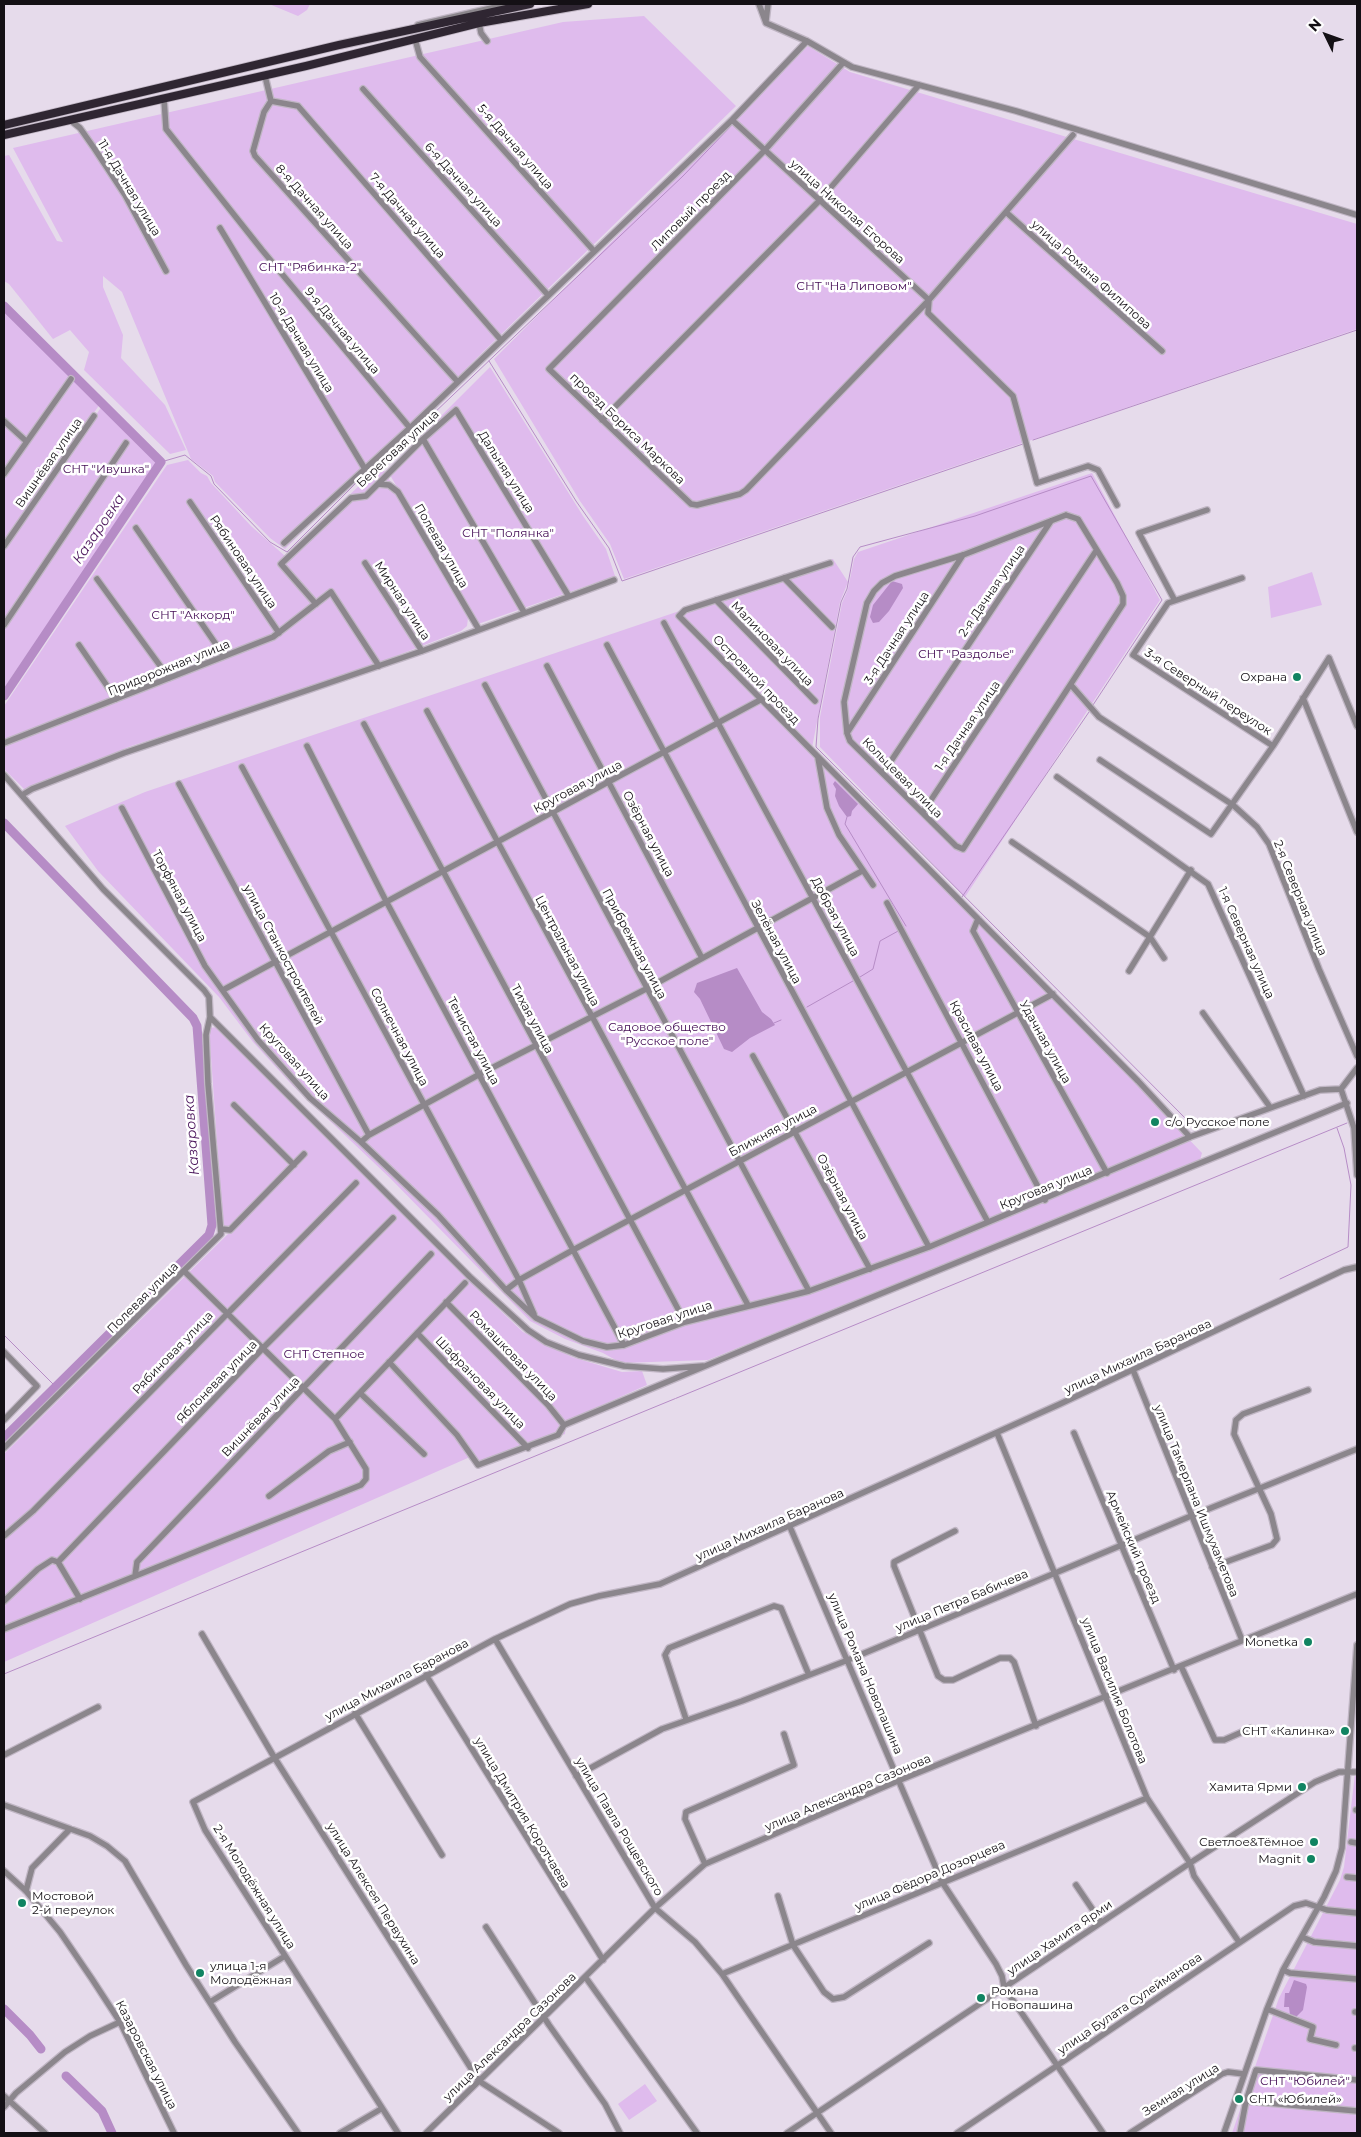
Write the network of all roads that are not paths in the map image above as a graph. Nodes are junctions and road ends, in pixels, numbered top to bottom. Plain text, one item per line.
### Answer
1 (509, 4) edge
2 (530, 4) edge
3 (588, 4) edge
4 (759, 4) edge
5 (768, 4) edge
6 (479, 23) junction
7 (768, 25) junction
8 (390, 34) junction
9 (415, 39) junction
10 (486, 40) dead end
11 (807, 41) junction
12 (843, 63) junction
13 (252, 66) junction
14 (265, 76) junction
15 (254, 78) junction
16 (919, 85) junction
17 (364, 89) dead end
18 (164, 99) junction
19 (271, 101) junction
20 (70, 120) junction
21 (732, 120) junction
22 (4, 125) edge
23 (4, 135) edge
24 (1073, 135) dead end
25 (765, 150) junction
26 (820, 200) junction
27 (1007, 213) junction
28 (1357, 215) edge
29 (220, 228) dead end
30 (594, 251) junction
31 (166, 271) dead end
32 (548, 295) junction
33 (929, 300) junction
34 (501, 340) junction
35 (1162, 351) dead end
36 (549, 369) joint
37 (71, 379) dead end
38 (457, 381) junction
39 (456, 410) joint
40 (94, 416) dead end
41 (602, 420) junction
42 (4, 421) edge
43 (410, 428) junction
44 (423, 439) junction
45 (26, 440) junction
46 (126, 444) dead end
47 (365, 469) junction
48 (4, 472) edge
49 (378, 484) junction
50 (190, 502) dead end
51 (1117, 505) dead end
52 (1207, 510) dead end
53 (1051, 520) junction
54 (136, 528) dead end
55 (284, 543) dead end
56 (4, 546) edge
57 (1096, 551) junction
58 (963, 555) junction
59 (365, 562) dead end
60 (830, 563) dead end
61 (784, 578) junction
62 (1242, 578) dead end
63 (98, 579) dead end
64 (614, 580) dead end
65 (568, 596) junction
66 (1174, 599) junction
67 (716, 600) junction
68 (316, 604) junction
69 (524, 612) junction
70 (664, 623) dead end
71 (4, 625) edge
72 (832, 627) dead end
73 (478, 628) junction
74 (279, 633) junction
75 (79, 645) dead end
76 (606, 645) dead end
77 (422, 651) junction
78 (224, 656) junction
79 (379, 666) junction
80 (548, 666) dead end
81 (169, 678) junction
82 (1071, 685) junction
83 (485, 686) dead end
84 (1303, 698) junction
85 (116, 699) junction
86 (762, 699) junction
87 (814, 701) dead end
88 (427, 711) dead end
89 (720, 723) junction
90 (364, 724) dead end
91 (1357, 726) edge
92 (847, 733) junction
93 (4, 743) edge
94 (307, 746) dead end
95 (1273, 746) junction
96 (663, 752) junction
97 (818, 758) junction
98 (1100, 760) dead end
99 (242, 767) dead end
100 (883, 773) junction
101 (4, 776) edge
102 (1057, 777) dead end
103 (608, 782) junction
104 (179, 784) dead end
105 (22, 795) junction
106 (1233, 805) junction
107 (122, 808) dead end
108 (553, 812) junction
109 (923, 812) junction
110 (1357, 832) edge
111 (496, 841) junction
112 (1012, 842) dead end
113 (1191, 870) junction
114 (862, 871) junction
115 (442, 872) junction
116 (873, 885) dead end
117 (814, 897) junction
118 (386, 901) junction
119 (887, 903) dead end
120 (978, 919) junction
121 (758, 928) junction
122 (332, 930) junction
123 (1150, 937) junction
124 (702, 958) junction
125 (1164, 958) dead end
126 (276, 962) junction
127 (1129, 971) dead end
128 (646, 989) junction
129 (223, 990) junction
130 (1052, 994) junction
131 (1017, 1012) junction
132 (1203, 1013) dead end
133 (210, 1017) junction
134 (590, 1017) junction
135 (962, 1042) junction
136 (536, 1046) junction
137 (753, 1056) dead end
138 (1357, 1056) edge
139 (1357, 1068) edge
140 (906, 1073) junction
141 (480, 1074) junction
142 (1341, 1089) junction
143 (1304, 1096) junction
144 (851, 1101) junction
145 (1347, 1103) junction
146 (234, 1105) dead end
147 (425, 1106) junction
148 (1270, 1107) junction
149 (1355, 1127) edge
150 (796, 1131) junction
151 (369, 1135) junction
152 (1190, 1138) junction
153 (361, 1142) junction
154 (304, 1154) dead end
155 (738, 1162) junction
156 (294, 1165) junction
157 (1107, 1173) junction
158 (1357, 1175) edge
159 (356, 1183) dead end
160 (685, 1191) junction
161 (1045, 1200) junction
162 (394, 1218) dead end
163 (629, 1221) junction
164 (988, 1222) junction
165 (222, 1229) junction
166 (929, 1247) junction
167 (573, 1250) junction
168 (431, 1254) dead end
169 (1357, 1267) edge
170 (870, 1269) junction
171 (184, 1271) junction
172 (519, 1280) junction
173 (464, 1282) dead end
174 (506, 1290) junction
175 (809, 1291) junction
176 (446, 1302) junction
177 (748, 1305) junction
178 (228, 1312) junction
179 (536, 1318) junction
180 (685, 1322) junction
181 (417, 1333) junction
182 (624, 1345) junction
183 (264, 1347) junction
184 (4, 1352) edge
185 (389, 1362) junction
186 (705, 1366) junction
187 (1133, 1370) junction
188 (304, 1387) junction
189 (1308, 1390) dead end
190 (360, 1392) junction
191 (335, 1419) junction
192 (4, 1420) edge
193 (564, 1425) junction
194 (997, 1433) junction
195 (1074, 1433) dead end
196 (350, 1442) junction
197 (4, 1448) edge
198 (528, 1448) junction
199 (1357, 1449) edge
200 (424, 1454) dead end
201 (1259, 1488) junction
202 (269, 1496) dead end
203 (1191, 1516) junction
204 (790, 1528) junction
205 (955, 1531) dead end
206 (4, 1536) edge
207 (1121, 1545) junction
208 (58, 1562) junction
209 (1212, 1567) junction
210 (1054, 1574) junction
211 (135, 1576) junction
212 (1357, 1594) edge
213 (80, 1599) junction
214 (4, 1601) edge
215 (4, 1629) edge
216 (920, 1630) junction
217 (202, 1634) dead end
218 (494, 1639) junction
219 (1242, 1640) junction
220 (1357, 1645) edge
221 (848, 1660) junction
222 (1181, 1666) junction
223 (1174, 1670) junction
224 (426, 1675) junction
225 (809, 1676) junction
226 (1107, 1697) junction
227 (98, 1707) dead end
228 (356, 1713) junction
229 (686, 1719) junction
230 (1036, 1726) junction
231 (1251, 1728) dead end
232 (784, 1734) dead end
233 (4, 1755) edge
234 (274, 1757) junction
235 (1349, 1772) junction
236 (1357, 1772) edge
237 (576, 1776) junction
238 (900, 1780) junction
239 (1147, 1798) junction
240 (193, 1802) joint
241 (4, 1805) edge
242 (70, 1829) junction
243 (442, 1855) dead end
244 (1190, 1863) junction
245 (704, 1864) junction
246 (4, 1871) edge
247 (1347, 1877) dead end
248 (1357, 1878) edge
249 (942, 1882) junction
250 (1076, 1885) dead end
251 (26, 1891) junction
252 (778, 1896) dead end
253 (1318, 1907) junction
254 (656, 1908) junction
255 (1357, 1912) edge
256 (1101, 1922) junction
257 (486, 1928) dead end
258 (1302, 1937) junction
259 (1239, 1942) junction
260 (929, 1943) dead end
261 (793, 1945) junction
262 (1357, 1946) edge
263 (285, 1956) junction
264 (603, 1960) junction
265 (1283, 1970) junction
266 (722, 1974) junction
267 (586, 1978) junction
268 (1357, 1979) edge
269 (1004, 1987) junction
270 (210, 2002) junction
271 (1267, 2009) junction
272 (545, 2017) junction
273 (120, 2022) junction
274 (1336, 2045) dead end
275 (1057, 2066) junction
276 (1244, 2074) junction
277 (1357, 2080) edge
278 (479, 2081) junction
279 (4, 2096) edge
280 (9, 2101) junction
281 (1246, 2101) junction
282 (4, 2107) edge
283 (381, 2109) junction
284 (1357, 2111) edge
285 (816, 2112) junction
286 (45, 2133) edge
287 (174, 2133) edge
288 (298, 2133) edge
289 (340, 2133) edge
290 (398, 2133) edge
291 (426, 2133) edge
292 (559, 2133) edge
293 (620, 2133) edge
294 (697, 2133) edge
295 (787, 2133) edge
296 (831, 2133) edge
297 (957, 2133) edge
298 (1102, 2133) edge
299 (1130, 2133) edge
300 (1224, 2133) edge
301 (1240, 2133) edge

1 - 8 street
2 - 8 highway
3 - 6 highway
4 - 7 street
5 - 7 street
6 - 9 highway
6 - 10 street
7 - 11 street
8 - 13 highway
9 - 14 highway
9 - 30 street, 5-я Дачная улица
11 - 12 street
11 - 21 street
12 - 16 street
12 - 25 street, Липовый проезд
13 - 15 highway
13 - 22 highway
14 - 15 highway
14 - 19 street
15 - 18 highway
16 - 26 street
16 - 28 street
17 - 32 street, 6-я Дачная улица
18 - 20 highway
18 - 43 street, 9-я Дачная улица
19 - 34 street, 7-я Дачная улица
19 - 38 street, 8-я Дачная улица
20 - 23 highway
20 - 31 street, 11-я Дачная улица
21 - 25 street, улица Николая Егорова
21 - 30 street
24 - 27 street
25 - 26 street, улица Николая Егорова
25 - 36 street, Липовый проезд
26 - 33 street, улица Николая Егорова
26 - 41 street
27 - 33 street
27 - 35 street, улица Романа Филипова
29 - 47 street, 10-я Дачная улица
30 - 32 street
32 - 34 street
33 - 41 street, проезд Бориса Маркова
33 - 51 street, улица Николая Егорова
34 - 38 street
36 - 41 street, проезд Бориса Маркова
37 - 45 street
38 - 43 street
39 - 44 street, Береговая улица
39 - 65 street, Дальняя улица
40 - 56 street, Вишнёвая улица
42 - 45 street
43 - 47 street
44 - 49 street, Береговая улица
44 - 69 street
45 - 48 street
46 - 71 street
47 - 55 street
49 - 68 street, Береговая улица
49 - 73 street, Полевая улица
50 - 74 street, Рябиновая улица
52 - 66 street
53 - 57 street, Кольцевая улица
53 - 58 street, Кольцевая улица
53 - 100 street, 2-я Дачная улица
54 - 78 street
57 - 82 street, Кольцевая улица
57 - 109 street, 1-я Дачная улица
58 - 92 street, 3-я Дачная улица
58 - 92 street, Кольцевая улица
59 - 77 street, Мирная улица
60 - 61 street
61 - 67 street
61 - 72 street
62 - 66 street
63 - 81 street
64 - 65 street
65 - 69 street
66 - 95 street, 3-я Северный переулок
67 - 86 street, Островной проезд
67 - 87 street, Малиновая улица
68 - 74 street, Придорожная улица
68 - 79 street, Придорожная улица
69 - 73 street
70 - 89 street, Добрая улица
73 - 77 street
74 - 78 street, Придорожная улица
75 - 85 street
76 - 96 street, Зелёная улица
77 - 79 street
78 - 81 street, Придорожная улица
79 - 105 street
80 - 103 street, Озёрная улица
81 - 85 street, Придорожная улица
82 - 106 street, 2-я Северная улица
82 - 109 street, Кольцевая улица
83 - 108 street, Прибрежная улица
84 - 91 street
84 - 95 street
84 - 110 street
85 - 93 street, Придорожная улица
86 - 89 street, Круговая улица
86 - 97 street, Островной проезд
88 - 111 street, Центральная улица
89 - 96 street, Круговая улица
89 - 117 street, Добрая улица
90 - 115 street, Тихая улица
92 - 100 street, Кольцевая улица
94 - 118 street, Тенистая улица
95 - 106 street
96 - 103 street, Круговая улица
96 - 121 street, Зелёная улица
97 - 114 street
97 - 120 street
98 - 106 street
99 - 122 street, Солнечная улица
100 - 109 street, Кольцевая улица
101 - 105 street
102 - 113 street, 1-я Северная улица
103 - 108 street, Круговая улица
103 - 124 street, Озёрная улица
104 - 126 street, улица Станкостроителей
105 - 133 street
106 - 138 street, 2-я Северная улица
107 - 129 street, Торфяная улица
108 - 111 street, Круговая улица
108 - 128 street, Прибрежная улица
111 - 115 street, Круговая улица
111 - 134 street, Центральная улица
112 - 123 street
113 - 123 street
113 - 143 street, 1-я Северная улица
114 - 116 street
114 - 117 street
115 - 118 street, Круговая улица
115 - 136 street, Тихая улица
117 - 121 street
117 - 140 street, Добрая улица
118 - 122 street, Круговая улица
118 - 141 street, Тенистая улица
119 - 135 street, Красивая улица
120 - 130 street
120 - 131 street, Удачная улица
121 - 124 street
121 - 144 street, Зелёная улица
122 - 126 street, Круговая улица
122 - 147 street, Солнечная улица
123 - 125 street
123 - 127 street
124 - 128 street
126 - 129 street, Круговая улица
126 - 151 street, улица Станкостроителей
128 - 134 street
128 - 155 street, Прибрежная улица
129 - 153 street, Круговая улица
130 - 131 street, Ближняя улица
130 - 152 street
131 - 135 street, Ближняя улица
131 - 157 street, Удачная улица
132 - 148 street
133 - 165 street
133 - 186 street
134 - 136 street
134 - 160 street, Центральная улица
135 - 140 street, Ближняя улица
135 - 161 street, Красивая улица
136 - 141 street
136 - 163 street, Тихая улица
137 - 150 street, Озёрная улица
139 - 142 street
140 - 144 street, Ближняя улица
140 - 164 street, Добрая улица
141 - 147 street
141 - 167 street, Тенистая улица
142 - 143 street, Круговая улица
142 - 145 street
143 - 148 street, Круговая улица
144 - 150 street, Ближняя улица
144 - 166 street, Зелёная улица
145 - 149 street
145 - 186 street
146 - 156 street
147 - 151 street
147 - 172 street, Солнечная улица
148 - 152 street, Круговая улица
149 - 158 street
150 - 155 street, Ближняя улица
150 - 170 street, Озёрная улица
151 - 153 street
152 - 157 street, Круговая улица
153 - 174 street, Круговая улица
154 - 156 street, Полевая улица
155 - 160 street, Ближняя улица
155 - 175 street, Прибрежная улица
156 - 165 street, Полевая улица
157 - 161 street, Круговая улица
159 - 178 street, Рябиновая улица
160 - 163 street, Ближняя улица
160 - 177 street, Центральная улица
161 - 164 street, Круговая улица
162 - 183 street, Яблоневая улица
163 - 167 street, Ближняя улица
163 - 180 street, Тихая улица
164 - 166 street, Круговая улица
165 - 171 street, Полевая улица
166 - 170 street, Круговая улица
167 - 172 street, Ближняя улица
167 - 182 street, Тенистая улица
168 - 188 street, Вишнёвая улица
169 - 187 street, улица Михаила Баранова
170 - 175 street, Круговая улица
171 - 178 street
171 - 197 street, Полевая улица
172 - 174 street, Ближняя улица
172 - 179 street, Солнечная улица
173 - 176 street
174 - 179 street, Круговая улица
175 - 177 street, Круговая улица
176 - 181 street
176 - 193 street, Ромашковая улица
177 - 180 street, Круговая улица
178 - 183 street
178 - 206 street, Рябиновая улица
179 - 182 street, Круговая улица
180 - 182 street, Круговая улица
181 - 185 street
181 - 198 street, Шафрановая улица
183 - 188 street
183 - 208 street, Яблоневая улица
184 - 192 street
185 - 190 street
185 - 198 street
186 - 193 street
187 - 194 street, улица Михаила Баранова
187 - 203 street, улица Тамерлана Ишмухаметова
188 - 191 street
188 - 211 street, Вишнёвая улица
189 - 201 street
190 - 191 street
190 - 200 street
191 - 196 street
193 - 198 street
194 - 204 street, улица Михаила Баранова
194 - 210 street, улица Василия Болотова
195 - 207 street, Армейский проезд
196 - 202 street
196 - 211 street
199 - 201 street, улица Петра Бабичева
201 - 203 street, улица Петра Бабичева
201 - 209 street
203 - 207 street, улица Петра Бабичева
203 - 209 street, улица Тамерлана Ишмухаметова
204 - 218 street, улица Михаила Баранова
204 - 221 street, улица Романа Новопашина
205 - 216 street
207 - 210 street, улица Петра Бабичева
207 - 223 street, Армейский проезд
208 - 213 street
208 - 214 street, Яблоневая улица
209 - 219 street, улица Тамерлана Ишмухаметова
210 - 216 street, улица Петра Бабичева
210 - 226 street, улица Василия Болотова
211 - 213 street
212 - 219 street, улица Александра Сазонова
213 - 215 street
216 - 221 street, улица Петра Бабичева
216 - 230 street
217 - 234 street, улица Алексея Первухина
218 - 224 street, улица Михаила Баранова
218 - 237 street, улица Павла Рощевского
219 - 222 street, улица Александра Сазонова
220 - 235 street
221 - 225 street, улица Петра Бабичева
221 - 238 street, улица Романа Новопашина
222 - 223 street, улица Александра Сазонова
222 - 231 street
223 - 226 street, улица Александра Сазонова
224 - 228 street, улица Михаила Баранова
224 - 264 street, улица Дмитрия Коротчаева
225 - 229 street, улица Петра Бабичева
225 - 229 street
226 - 230 street, улица Александра Сазонова
226 - 239 street, улица Василия Болотова
227 - 233 street
228 - 234 street, улица Михаила Баранова
228 - 243 street
229 - 237 street, улица Петра Бабичева
230 - 238 street, улица Александра Сазонова
232 - 245 street
234 - 240 street, улица Михаила Баранова
234 - 278 street, улица Алексея Первухина
235 - 236 street, улица Хамита Ярми
235 - 244 street, улица Хамита Ярми
235 - 253 street
237 - 254 street, улица Павла Рощевского
238 - 245 street, улица Александра Сазонова
238 - 249 street, улица Романа Новопашина
239 - 244 street, улица Василия Болотова
239 - 249 street, улица Фёдора Дозорцева
240 - 263 street, 2-я Молодёжная улица
241 - 242 street
242 - 251 street
242 - 270 street
244 - 256 street, улица Хамита Ярми
244 - 259 street, улица Василия Болотова
245 - 254 street, улица Александра Сазонова
246 - 251 street, Казаровская улица
247 - 248 street
249 - 261 street, улица Фёдора Дозорцева
249 - 269 street, улица Романа Новопашина
250 - 256 street
251 - 273 street, Казаровская улица
252 - 261 street
253 - 255 street, улица Булата Сулейманова
253 - 258 street
253 - 259 street, улица Булата Сулейманова
254 - 264 street, улица Александра Сазонова
254 - 266 street, улица Павла Рощевского
256 - 269 street, улица Хамита Ярми
257 - 272 street
258 - 262 street
258 - 265 street
259 - 275 street, улица Булата Сулейманова
260 - 261 street
261 - 266 street, улица Фёдора Дозорцева
263 - 270 street
263 - 283 street, 2-я Молодёжная улица
264 - 267 street, улица Александра Сазонова
265 - 268 street
265 - 271 street
266 - 285 street, улица Павла Рощевского
267 - 272 street, улица Александра Сазонова
267 - 294 street
269 - 275 street, улица Романа Новопашина
269 - 285 street, улица Хамита Ярми
270 - 288 street
271 - 274 street
271 - 276 street
272 - 278 street, улица Александра Сазонова
272 - 293 street
273 - 280 street
273 - 287 street, Казаровская улица
275 - 297 street, улица Булата Сулейманова
275 - 298 street, улица Романа Новопашина
276 - 299 street, Земная улица
276 - 300 street
277 - 281 street
278 - 291 street, улица Александра Сазонова
278 - 292 street, улица Алексея Первухина
279 - 280 street
280 - 282 street
280 - 286 street
281 - 284 street
281 - 301 street
283 - 289 street
283 - 290 street, 2-я Молодёжная улица
285 - 295 street, улица Хамита Ярми
285 - 296 street, улица Павла Рощевского

